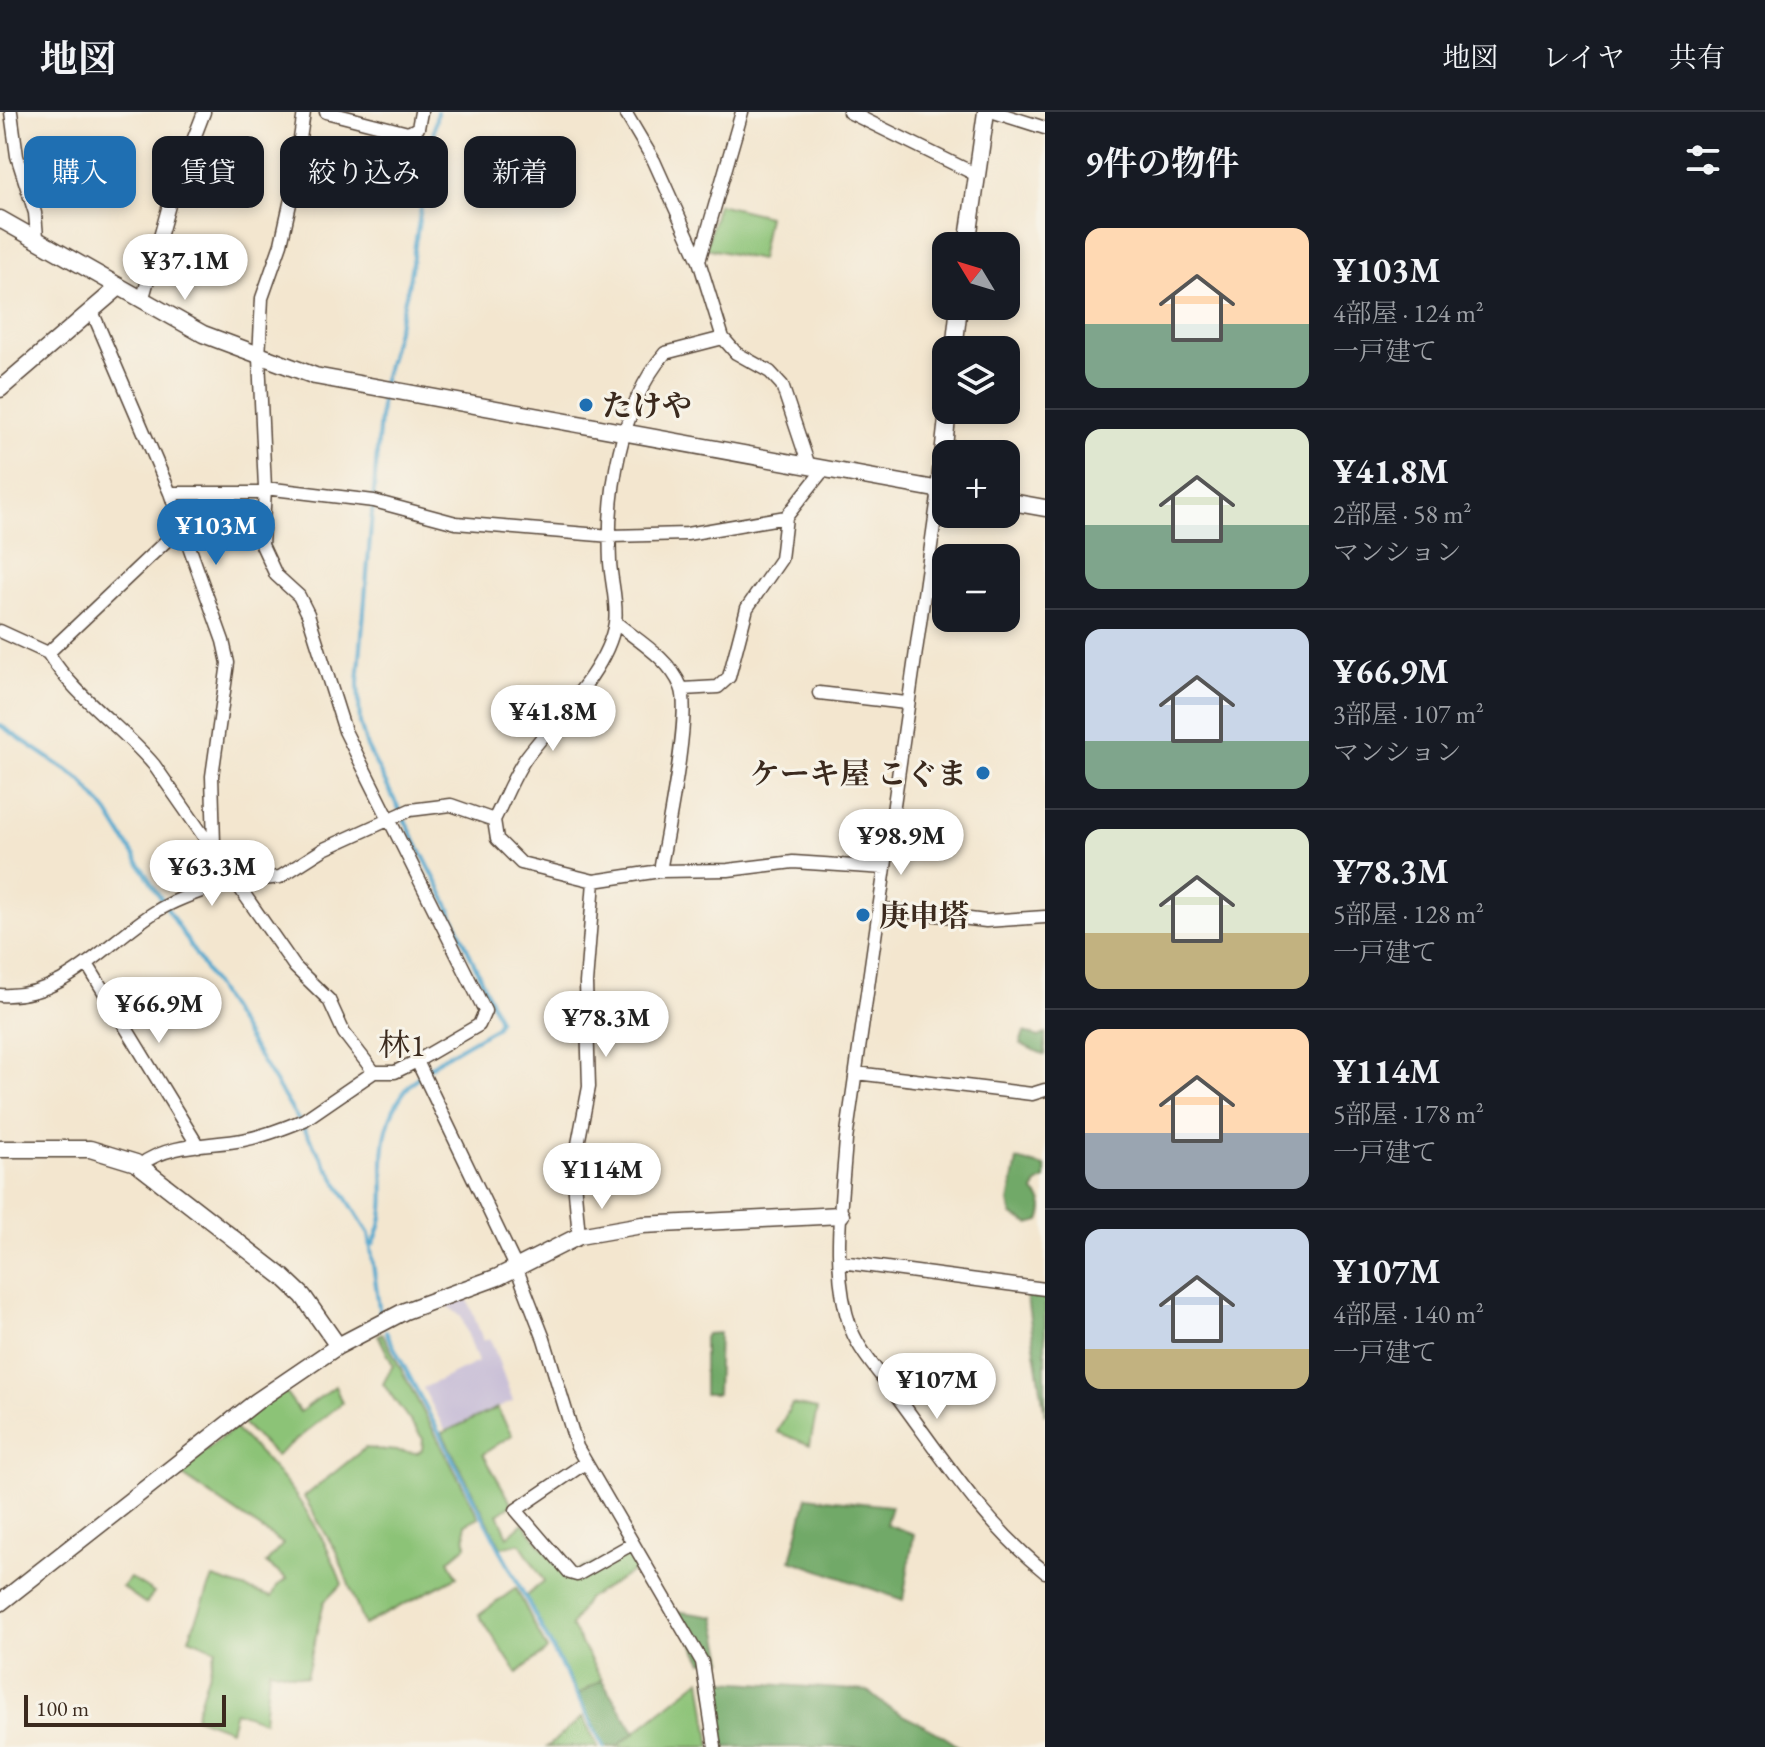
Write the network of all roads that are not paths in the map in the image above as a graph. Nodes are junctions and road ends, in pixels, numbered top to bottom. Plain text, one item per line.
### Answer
1 (11, 112) edge
2 (204, 112) edge
3 (304, 112) edge
4 (326, 112) edge
5 (421, 112) edge
6 (625, 112) edge
7 (742, 112) edge
8 (849, 112) edge
9 (986, 112) edge
10 (994, 112) edge
11 (1045, 128) edge
12 (977, 175) junction
13 (0, 219) edge
14 (969, 232) edge
15 (37, 237) junction
16 (699, 261) junction
17 (119, 287) junction
18 (142, 301) junction
19 (92, 311) junction
20 (723, 338) junction
21 (259, 358) junction
22 (0, 389) edge
23 (622, 432) junction
24 (816, 467) junction
25 (932, 488) edge
26 (265, 490) junction
27 (170, 493) junction
28 (1020, 504) edge
29 (1045, 508) edge
30 (786, 517) junction
31 (182, 526) junction
32 (936, 528) edge
33 (611, 536) junction
34 (615, 622) junction
35 (0, 631) edge
36 (48, 653) junction
37 (683, 689) junction
38 (819, 693) dead end
39 (906, 703) junction
40 (389, 819) junction
41 (494, 820) junction
42 (214, 847) junction
43 (885, 868) junction
44 (660, 871) junction
45 (237, 880) junction
46 (594, 881) junction
47 (879, 908) junction
48 (1045, 917) edge
49 (87, 964) junction
50 (0, 995) edge
51 (417, 1061) junction
52 (374, 1072) junction
53 (856, 1073) junction
54 (1045, 1090) edge
55 (198, 1146) junction
56 (0, 1149) edge
57 (140, 1165) junction
58 (841, 1215) junction
59 (579, 1236) junction
60 (841, 1262) junction
61 (516, 1267) junction
62 (1045, 1289) edge
63 (338, 1346) junction
64 (585, 1463) junction
65 (632, 1544) junction
66 (1045, 1572) edge
67 (0, 1603) edge
68 (715, 1747) edge

1 - 15 street
2 - 18 street
3 - 21 street
4 - 5 street
6 - 16 street
7 - 16 street
8 - 12 street
9 - 12 street
10 - 11 street
12 - 14 street
13 - 15 street
15 - 17 street
16 - 20 street
17 - 18 street
17 - 19 street
18 - 21 street
19 - 22 street
19 - 27 street
20 - 23 street
20 - 24 street
21 - 23 street
21 - 26 street
23 - 24 street
23 - 33 street
24 - 25 street
24 - 30 street
26 - 27 street
26 - 33 street
26 - 40 street
27 - 31 street
28 - 29 street
30 - 33 street
30 - 37 street
31 - 36 street
31 - 42 street
32 - 39 street
33 - 34 street
34 - 37 street
34 - 41 street
35 - 36 street
36 - 42 street
37 - 44 street
38 - 39 street
39 - 43 street
40 - 41 street
40 - 45 street
40 - 51 street
41 - 46 street
42 - 45 street
43 - 44 street
43 - 47 street
44 - 46 street
45 - 49 street
45 - 52 street
46 - 59 street
47 - 48 street
47 - 53 street
49 - 50 street
49 - 55 street
51 - 52 street
51 - 61 street
52 - 55 street
53 - 54 street
53 - 58 street
55 - 57 street
56 - 57 street
57 - 63 street
58 - 59 street
58 - 60 street
59 - 61 street
60 - 62 street
60 - 66 street
61 - 63 street
61 - 64 street
63 - 67 street
64 - 65 street
64 - 65 street
65 - 68 street

